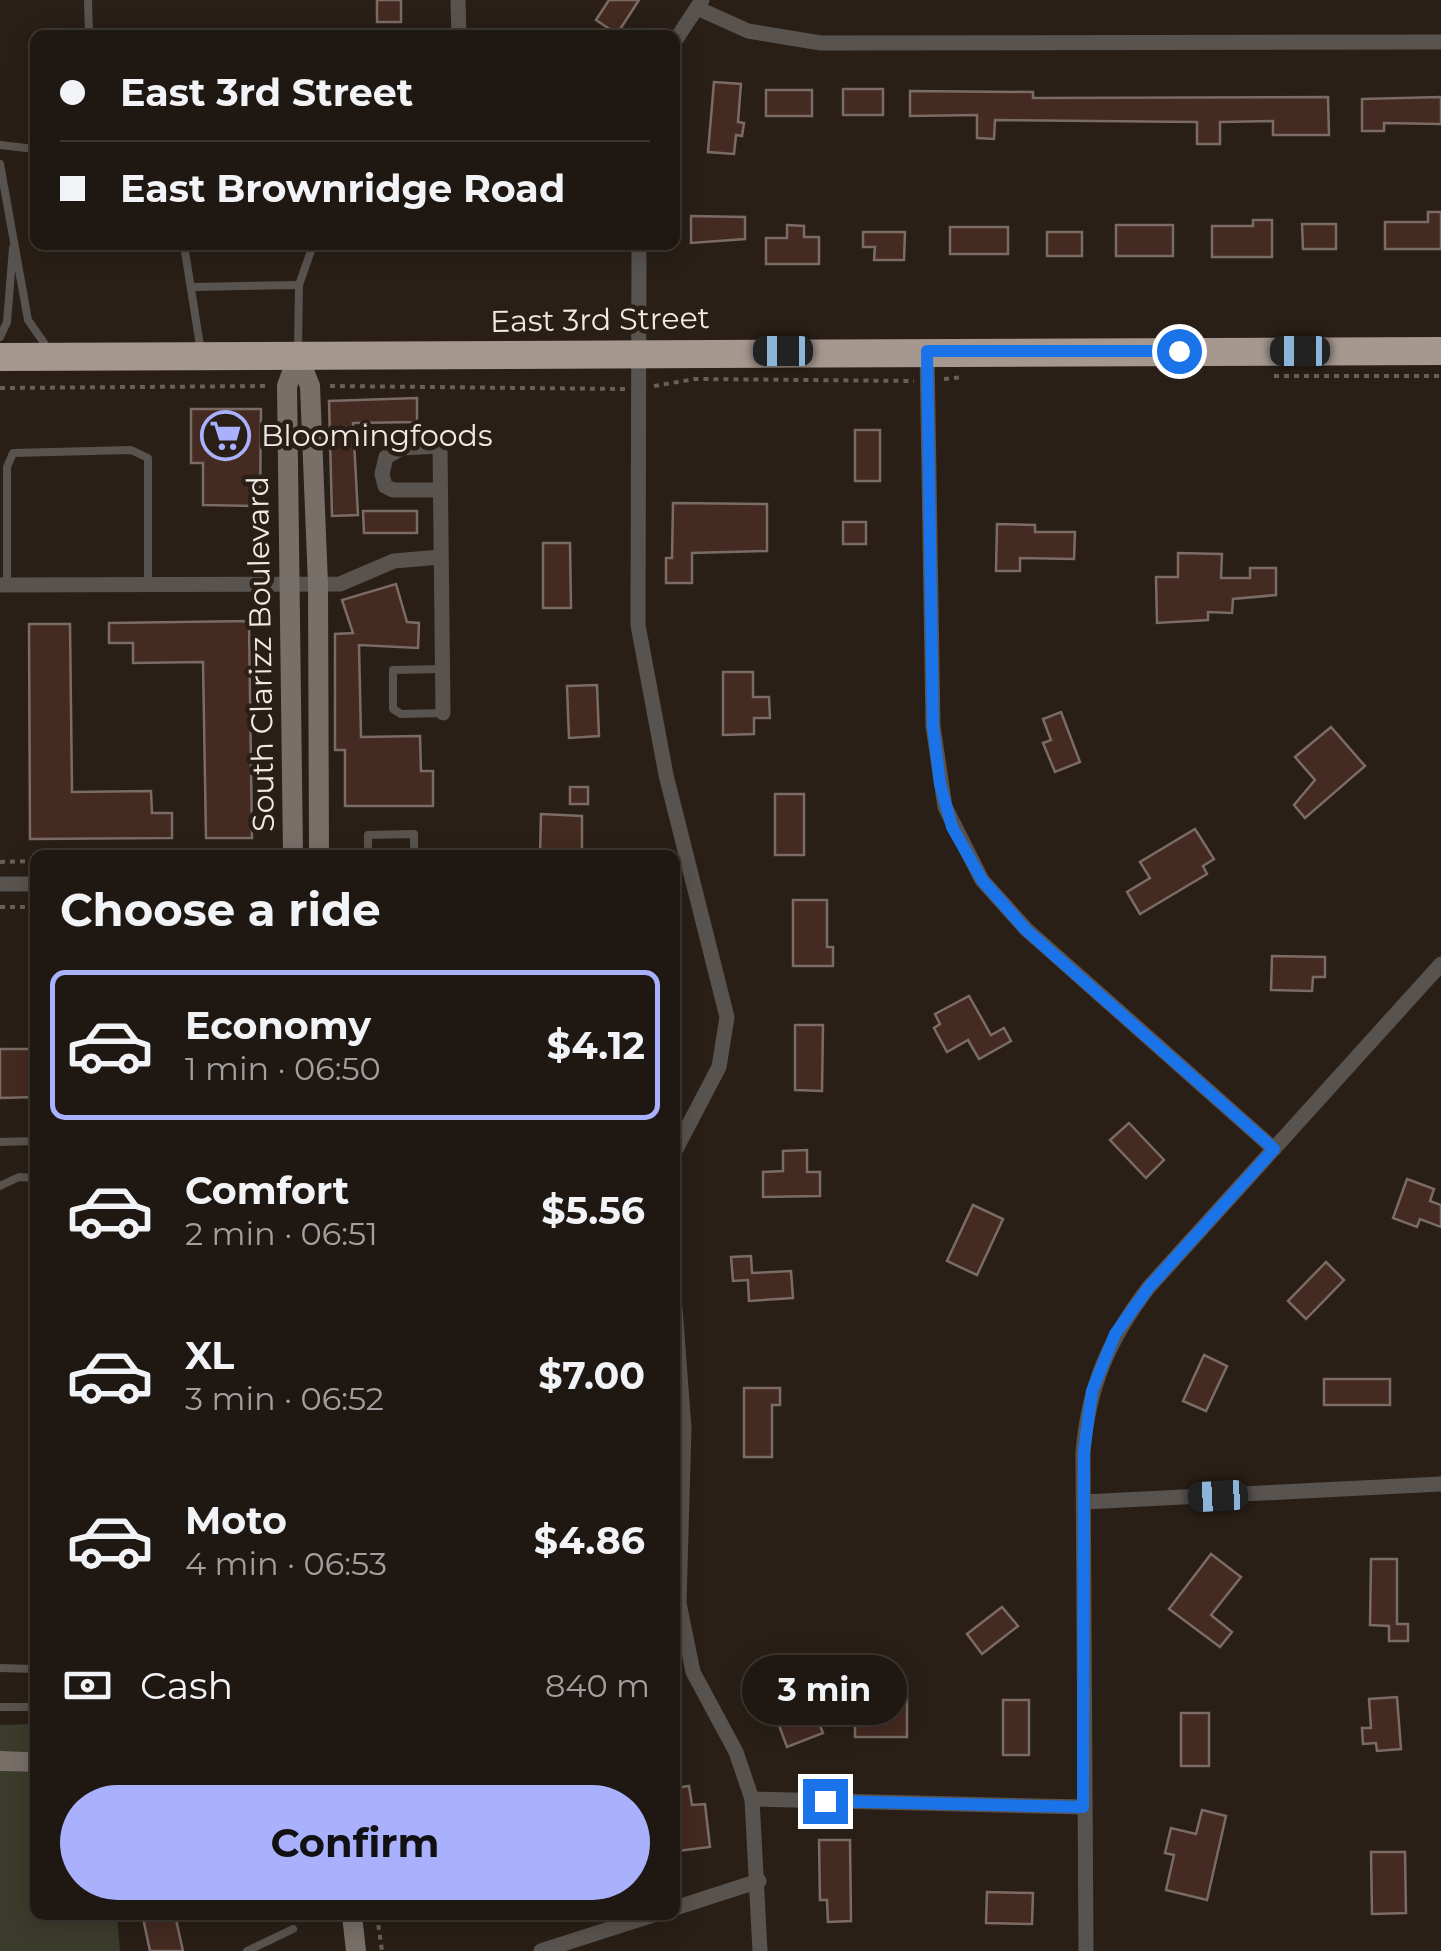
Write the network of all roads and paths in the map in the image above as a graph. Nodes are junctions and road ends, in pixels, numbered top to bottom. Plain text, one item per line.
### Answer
1 (88, 0) edge
2 (458, 0) edge
3 (700, 4) edge
4 (88, 30) edge
5 (459, 30) edge
6 (680, 34) edge
7 (1441, 42) edge
8 (0, 145) edge
9 (30, 148) edge
10 (0, 164) edge
11 (14, 239) junction
12 (185, 250) edge
13 (311, 250) edge
14 (638, 250) edge
15 (299, 285) junction
16 (194, 286) junction
17 (0, 338) edge
18 (639, 351) junction
19 (927, 351) junction
20 (1441, 351) edge
21 (201, 356) junction
22 (298, 356) junction
23 (0, 357) edge
24 (62, 357) junction
25 (973, 376) dead end
26 (1266, 376) dead end
27 (1441, 376) edge
28 (928, 381) junction
29 (263, 386) dead end
30 (326, 386) dead end
31 (0, 388) edge
32 (639, 389) junction
33 (440, 490) dead end
34 (3, 498) edge
35 (440, 558) junction
36 (290, 584) junction
37 (318, 584) junction
38 (4, 585) edge
39 (148, 585) junction
40 (442, 669) junction
41 (443, 713) joint
42 (293, 850) edge
43 (320, 850) edge
44 (368, 850) edge
45 (414, 850) edge
46 (30, 861) edge
47 (0, 862) edge
48 (0, 884) edge
49 (30, 884) edge
50 (30, 906) edge
51 (0, 907) edge
52 (1441, 964) edge
53 (30, 1141) edge
54 (680, 1141) edge
55 (0, 1142) edge
56 (1274, 1149) junction
57 (30, 1178) edge
58 (0, 1186) edge
59 (680, 1375) edge
60 (1441, 1484) edge
61 (1084, 1502) junction
62 (680, 1568) edge
63 (680, 1610) edge
64 (0, 1668) edge
65 (30, 1669) edge
66 (0, 1707) edge
67 (30, 1707) edge
68 (0, 1761) edge
69 (30, 1762) edge
70 (752, 1799) junction
71 (1083, 1807) junction
72 (759, 1881) junction
73 (680, 1906) edge
74 (353, 1920) edge
75 (378, 1920) edge
76 (638, 1920) edge
77 (292, 1929) dead end
78 (247, 1951) edge
79 (356, 1951) edge
80 (382, 1951) edge
81 (541, 1951) edge
82 (760, 1951) edge
83 (1086, 1951) edge

1 - 4 lane
2 - 5 street
3 - 6 street
3 - 7 street
8 - 9 lane
10 - 11 lane
11 - 17 lane
11 - 24 lane
12 - 16 lane
13 - 15 lane
14 - 18 street
15 - 16 lane
15 - 22 lane
16 - 21 lane
18 - 19 highway, East 3rd Street
18 - 22 highway, East 3rd Street
18 - 32 street
19 - 20 highway, East 3rd Street
19 - 28 street
21 - 22 highway, East 3rd Street
21 - 24 highway, East 3rd Street
22 - 36 street, South Clarizz Boulevard
22 - 37 street, South Clarizz Boulevard
23 - 24 highway, East 3rd Street
25 - 28 path
26 - 27 path
28 - 32 path
28 - 56 street
29 - 31 path
30 - 32 path
32 - 54 street
33 - 35 street
34 - 38 lane
34 - 39 lane
35 - 37 street
35 - 40 street
36 - 37 street
36 - 39 street
36 - 42 street, South Clarizz Boulevard
37 - 43 street, South Clarizz Boulevard
38 - 39 street
40 - 41 street
40 - 41 lane
44 - 45 lane
46 - 47 path
48 - 49 street
50 - 51 path
52 - 56 street
53 - 55 lane
56 - 61 street
57 - 58 lane
59 - 62 street
60 - 61 street
61 - 71 street
63 - 70 street
64 - 65 lane
66 - 67 lane
68 - 69 street
70 - 71 street
70 - 72 street
71 - 83 street
72 - 73 street
72 - 82 street
74 - 79 street
75 - 80 path
76 - 81 street
77 - 78 lane

